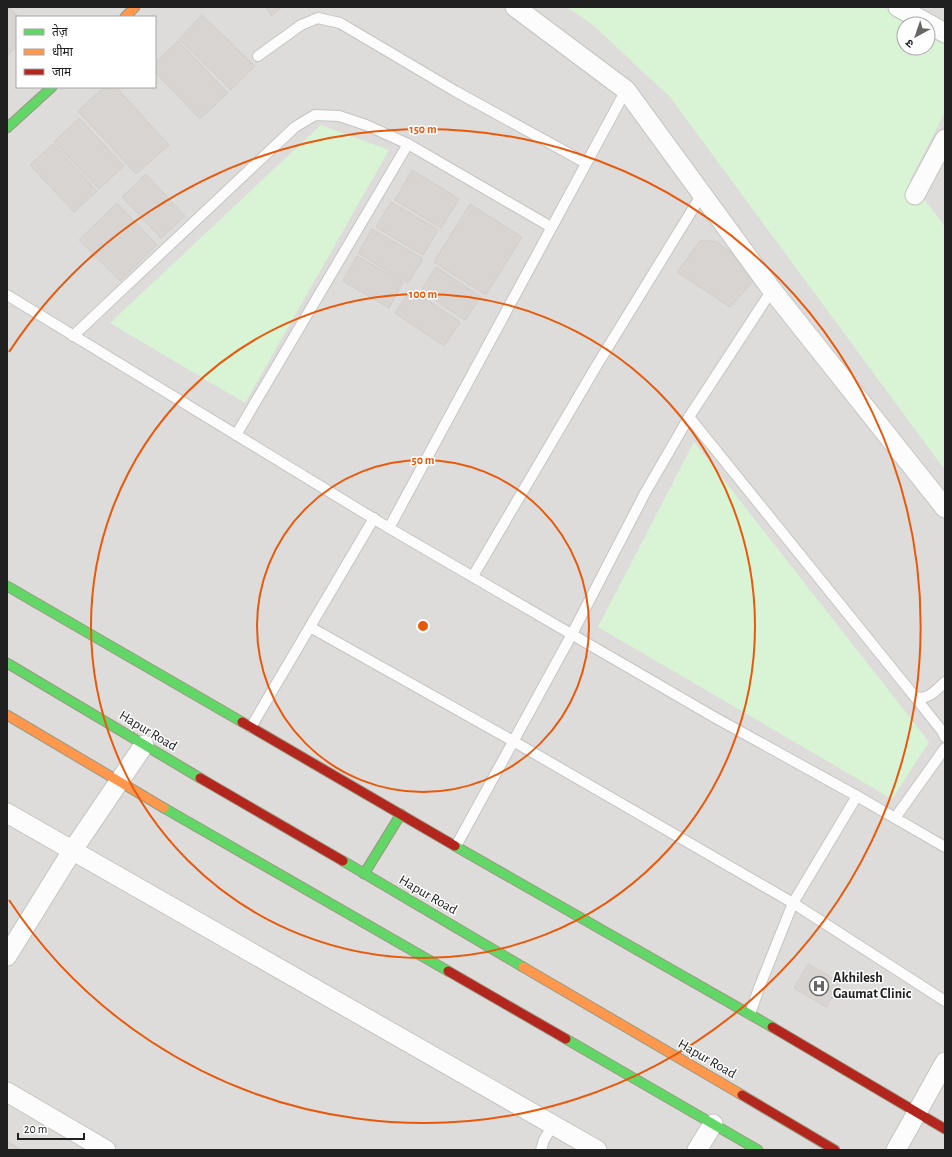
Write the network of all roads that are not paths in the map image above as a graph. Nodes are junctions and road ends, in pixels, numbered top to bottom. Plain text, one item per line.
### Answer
1 (136, 7) edge
2 (515, 7) edge
3 (898, 7) edge
4 (126, 16) edge
5 (945, 34) edge
6 (258, 56) dead end
7 (51, 88) edge
8 (626, 90) junction
9 (7, 128) edge
10 (945, 139) edge
11 (408, 144) junction
12 (586, 163) junction
13 (702, 194) junction
14 (915, 195) dead end
15 (551, 227) junction
16 (772, 290) junction
17 (7, 295) edge
18 (73, 336) junction
19 (689, 417) junction
20 (236, 435) junction
21 (945, 508) edge
22 (374, 518) junction
23 (390, 528) junction
24 (473, 576) junction
25 (7, 586) edge
26 (310, 627) junction
27 (572, 634) junction
28 (7, 663) edge
29 (945, 682) edge
30 (915, 697) junction
31 (7, 715) edge
32 (251, 727) junction
33 (945, 737) edge
34 (513, 741) junction
35 (144, 745) junction
36 (945, 748) edge
37 (119, 782) junction
38 (857, 796) junction
39 (7, 813) edge
40 (401, 814) junction
41 (895, 818) junction
42 (76, 846) junction
43 (456, 846) junction
44 (945, 847) edge
45 (364, 874) junction
46 (793, 903) junction
47 (7, 956) edge
48 (945, 1001) edge
49 (750, 1014) junction
50 (945, 1062) edge
51 (7, 1092) edge
52 (917, 1113) junction
53 (713, 1124) junction
54 (553, 1125) junction
55 (945, 1129) edge
56 (106, 1150) edge
57 (541, 1150) edge
58 (597, 1150) edge
59 (697, 1150) edge
60 (758, 1150) edge
61 (835, 1150) edge
62 (896, 1150) edge

1 - 4 main road
2 - 8 street
3 - 5 street
6 - 12 lane
7 - 9 main road
8 - 12 lane
8 - 13 street
10 - 14 street
11 - 15 lane
11 - 18 lane
11 - 20 lane
12 - 15 lane
13 - 16 street
13 - 24 lane
15 - 23 lane
16 - 19 lane
16 - 21 street
17 - 18 lane
18 - 20 lane
19 - 27 lane
19 - 30 lane
20 - 22 lane
22 - 23 lane
22 - 26 lane
23 - 24 lane
24 - 27 lane
25 - 32 main road
26 - 32 lane
26 - 34 lane
27 - 34 lane
27 - 38 lane
28 - 35 main road, Hapur Road
29 - 30 lane
30 - 33 lane
31 - 37 main road
32 - 40 main road
34 - 43 lane
34 - 46 lane
35 - 37 street
35 - 45 main road, Hapur Road
36 - 41 lane
37 - 42 street
37 - 53 main road
38 - 41 lane
38 - 46 lane
39 - 42 street
40 - 43 main road
40 - 45 main road
41 - 44 lane
42 - 47 street
42 - 54 street
43 - 49 main road
45 - 61 main road, Hapur Road
46 - 48 lane
46 - 49 lane
49 - 52 main road
50 - 52 street
51 - 56 street
52 - 55 main road
52 - 62 street
53 - 59 street
53 - 60 main road
54 - 57 lane
54 - 58 street

